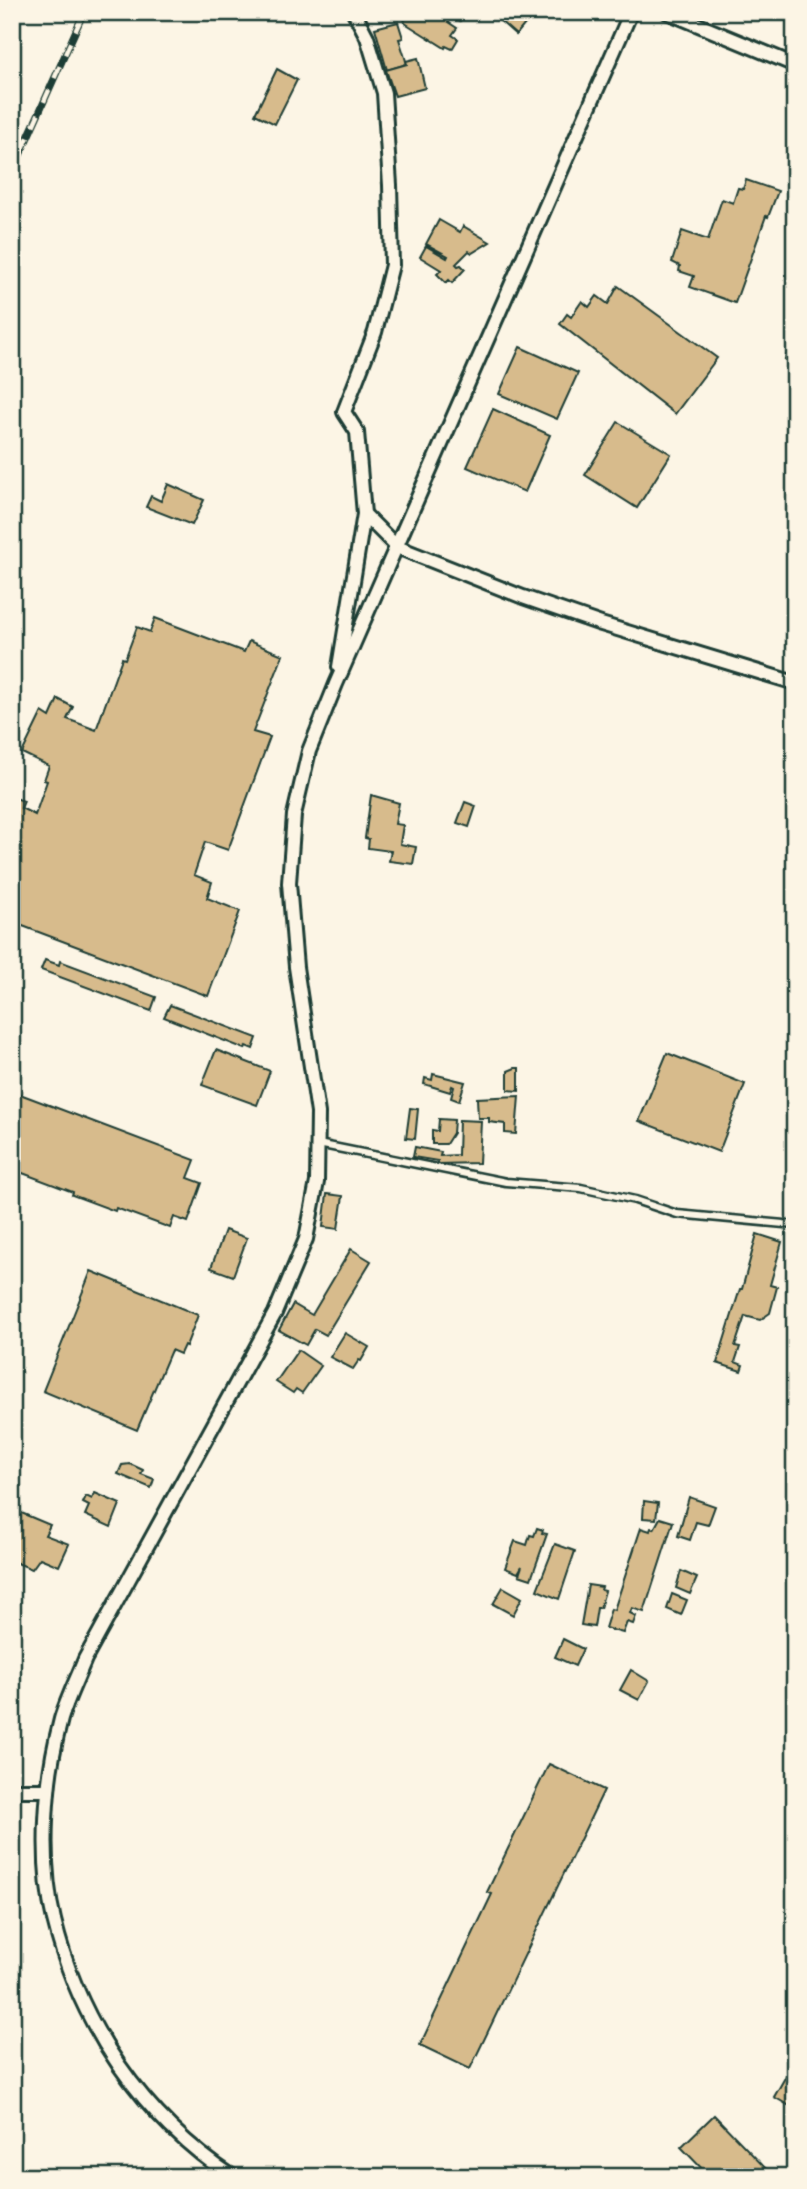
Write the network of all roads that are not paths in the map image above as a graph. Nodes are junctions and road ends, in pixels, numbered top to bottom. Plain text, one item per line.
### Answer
1 (354, 12) edge
2 (631, 12) edge
3 (667, 12) edge
4 (795, 65) edge
5 (364, 514) junction
6 (397, 547) junction
7 (795, 683) edge
8 (336, 684) junction
9 (318, 1143) junction
10 (795, 1225) edge
11 (12, 1790) edge
12 (48, 1790) junction
13 (233, 2177) edge

1 - 5 street
2 - 6 street
3 - 4 street
5 - 6 street
5 - 8 street
6 - 7 street
6 - 8 street
8 - 9 street
9 - 10 lane
9 - 12 street
11 - 12 street
12 - 13 street

